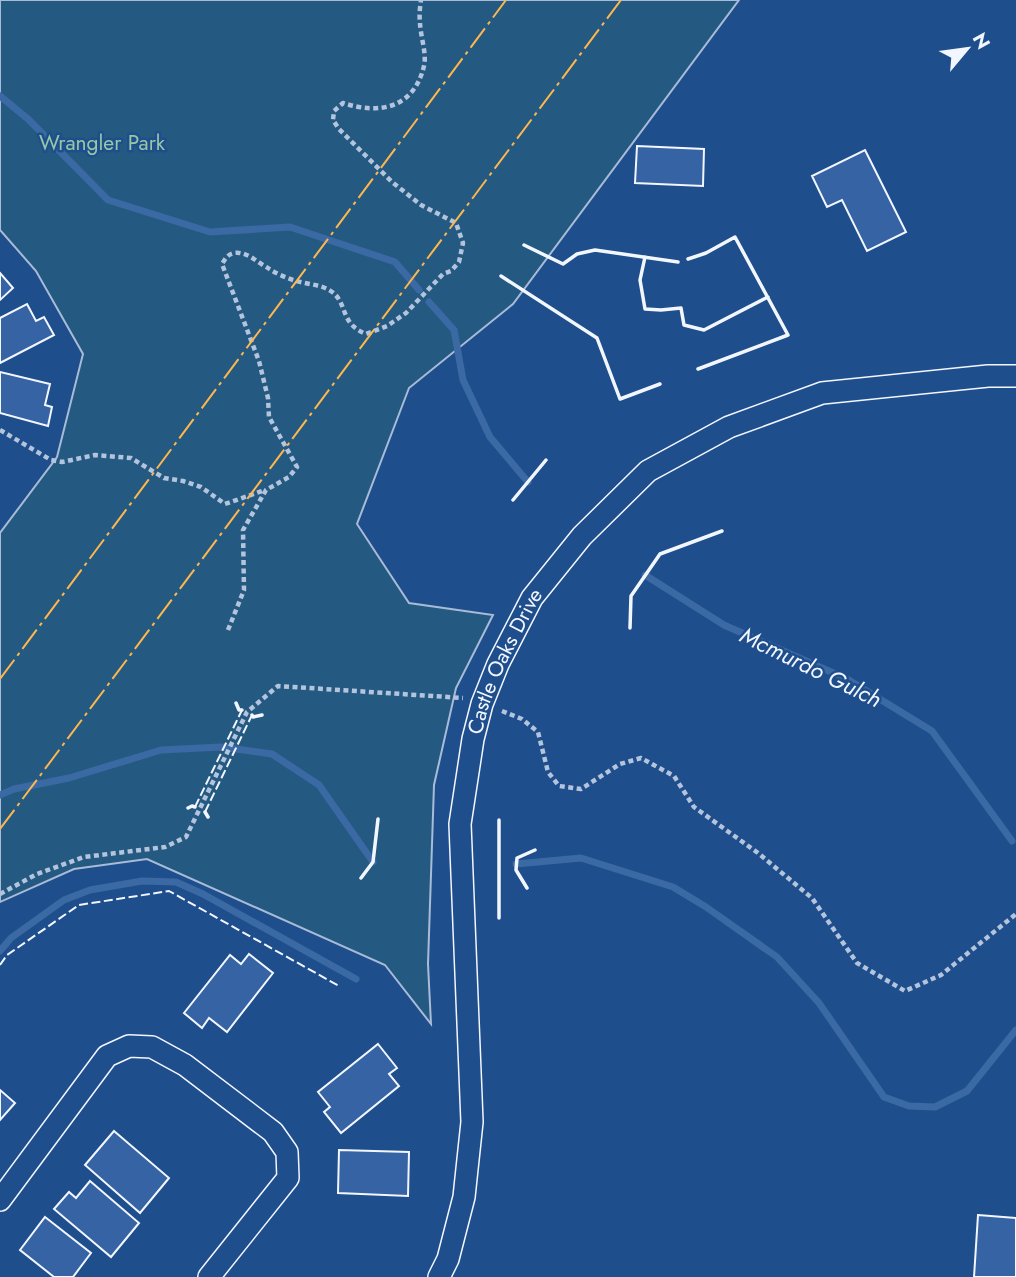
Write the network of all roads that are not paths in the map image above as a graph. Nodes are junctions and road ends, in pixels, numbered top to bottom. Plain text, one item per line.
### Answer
1 (1016, 376) edge
2 (0, 1200) edge
3 (209, 1277) edge
4 (439, 1277) edge

1 - 4 street, Castle Oaks Drive
2 - 3 street

